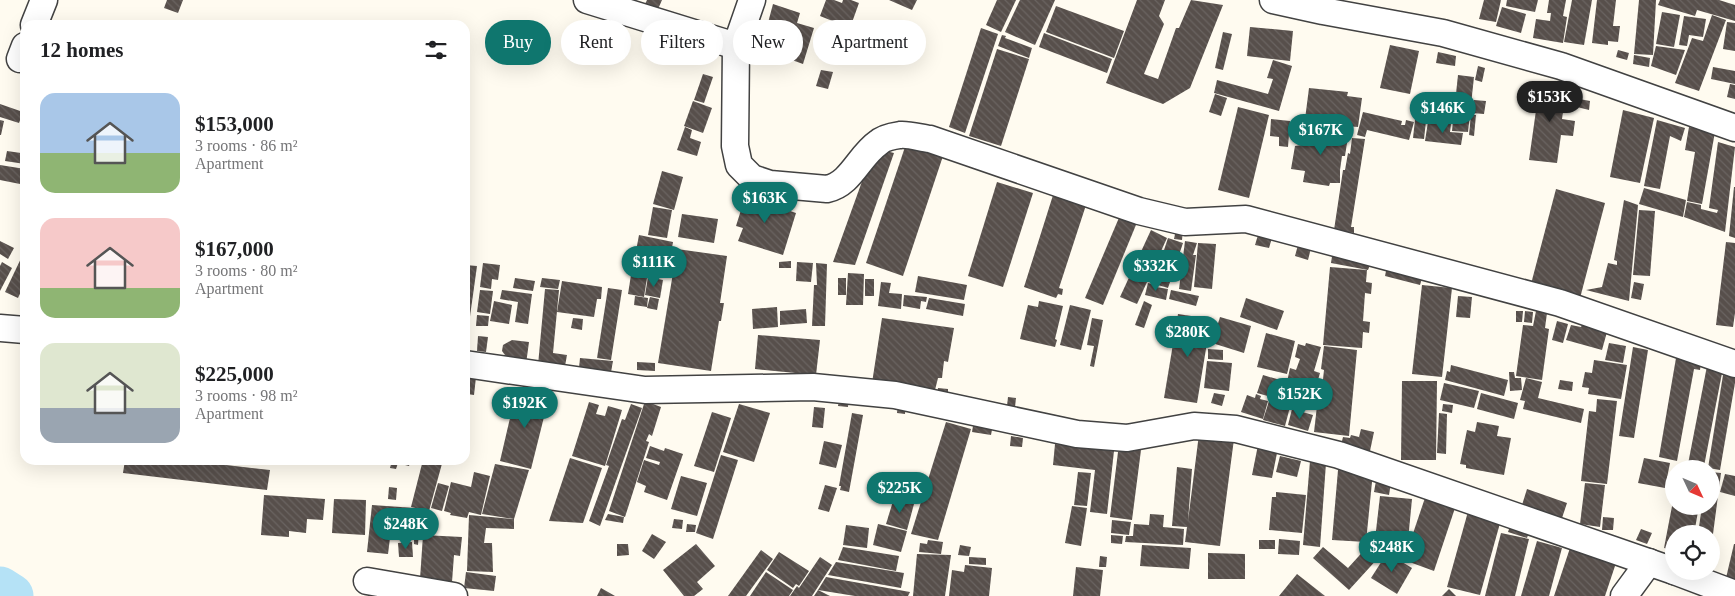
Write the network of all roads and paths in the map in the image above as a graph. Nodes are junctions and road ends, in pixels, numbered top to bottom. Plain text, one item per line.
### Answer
1 (44, 0) edge
2 (587, 0) edge
3 (752, 0) edge
4 (1273, 0) edge
5 (36, 20) edge
6 (745, 20) edge
7 (733, 45) edge
8 (736, 65) edge
9 (1735, 128) edge
10 (0, 328) edge
11 (20, 330) edge
12 (1735, 364) edge
13 (470, 365) edge
14 (1649, 562) junction
15 (1665, 568) edge
16 (1698, 580) edge
17 (367, 581) dead end
18 (1735, 594) edge
19 (454, 596) edge
20 (1624, 596) edge

1 - 5 street
2 - 7 street
3 - 6 street
4 - 9 street
8 - 12 street
10 - 11 street
13 - 14 street
14 - 15 street
14 - 20 street
16 - 18 street
17 - 19 street

